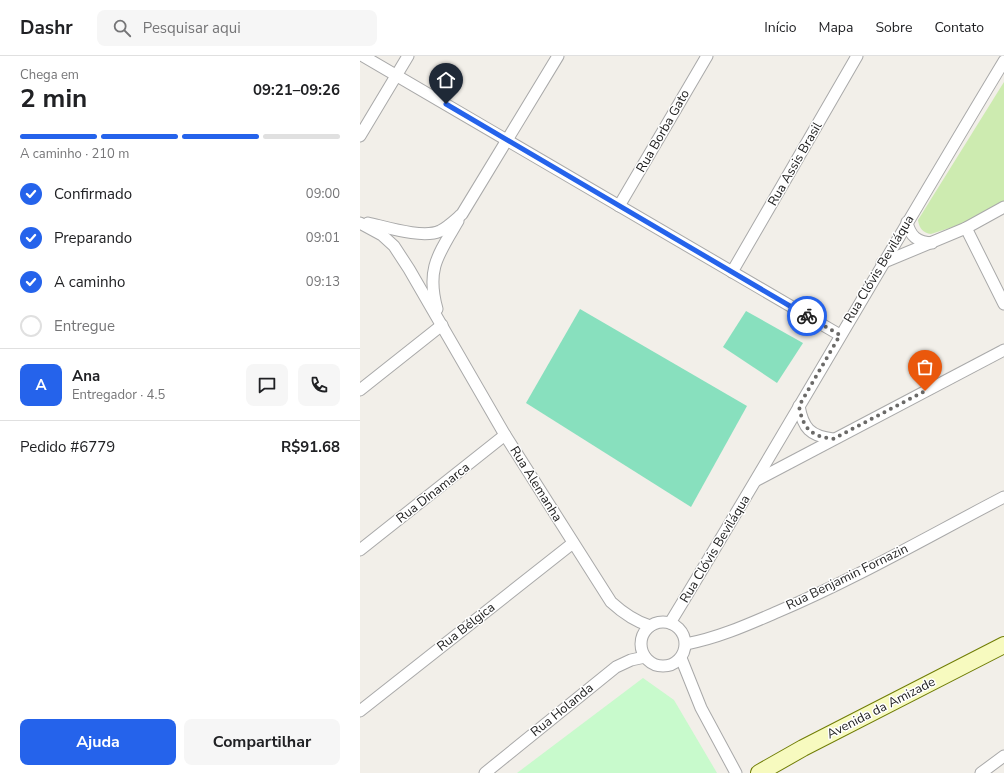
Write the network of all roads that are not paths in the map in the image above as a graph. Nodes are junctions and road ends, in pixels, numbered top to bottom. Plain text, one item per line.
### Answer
1 (363, 56) edge
2 (408, 56) edge
3 (558, 56) edge
4 (707, 56) edge
5 (857, 56) edge
6 (1004, 61) edge
7 (396, 75) junction
8 (360, 136) edge
9 (508, 141) junction
10 (619, 206) junction
11 (1004, 207) edge
12 (462, 214) junction
13 (360, 222) edge
14 (907, 222) junction
15 (966, 228) junction
16 (932, 243) junction
17 (882, 263) junction
18 (732, 272) junction
19 (1004, 304) edge
20 (442, 325) junction
21 (840, 335) junction
22 (1004, 350) edge
23 (360, 390) edge
24 (799, 406) junction
25 (505, 435) junction
26 (833, 439) junction
27 (757, 480) junction
28 (1004, 497) edge
29 (573, 543) junction
30 (360, 550) edge
31 (670, 623) junction
32 (650, 626) junction
33 (686, 644) junction
34 (1004, 644) edge
35 (645, 657) junction
36 (681, 658) junction
37 (360, 711) edge
38 (1004, 756) edge
39 (485, 773) edge
40 (736, 773) edge
41 (759, 773) edge
42 (981, 773) edge

1 - 7 street
2 - 7 street
3 - 9 street, Rua Alemanha
4 - 10 street, Rua Borba Gato
5 - 18 street, Rua Assis Brasil
6 - 14 street, Rua Clóvis Beviláqua
7 - 8 street
7 - 9 street
9 - 10 street
9 - 12 street, Rua Alemanha
10 - 18 street
11 - 15 street
12 - 13 street
12 - 20 street, Rua Alemanha
13 - 20 street, Rua Alemanha
14 - 16 street
14 - 17 street, Rua Clóvis Beviláqua
15 - 16 street
15 - 19 street
16 - 17 street
17 - 21 street, Rua Clóvis Beviláqua
18 - 21 street
20 - 23 street
20 - 25 street, Rua Alemanha
21 - 24 street, Rua Clóvis Beviláqua
22 - 26 street
24 - 26 street
24 - 27 street, Rua Clóvis Beviláqua
25 - 29 street, Rua Alemanha
25 - 30 street, Rua Dinamarca
26 - 27 street
27 - 31 street, Rua Clóvis Beviláqua
28 - 33 street, Rua Benjamin Fornazin
29 - 32 street, Rua Alemanha
29 - 37 street, Rua Bélgica
31 - 32 street
31 - 33 street
32 - 35 street
33 - 36 street
34 - 41 main road, Avenida da Amizade
35 - 36 street
35 - 39 street, Rua Holanda
36 - 40 street
38 - 42 street

